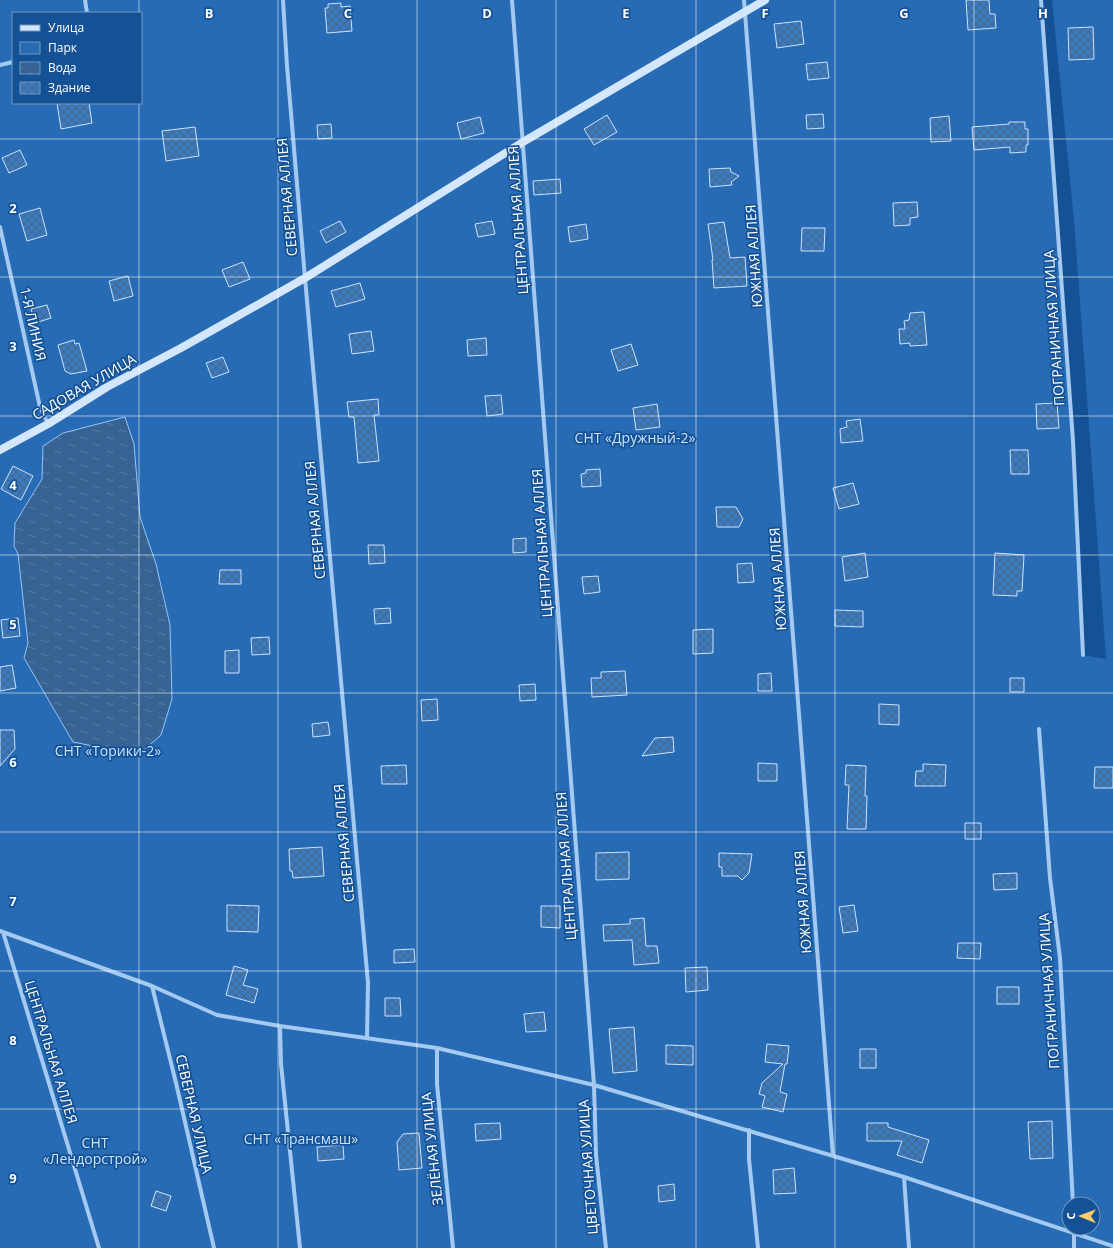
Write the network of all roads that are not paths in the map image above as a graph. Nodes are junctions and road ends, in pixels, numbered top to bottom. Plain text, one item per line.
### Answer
1 (85, 0) edge
2 (283, 0) edge
3 (512, 0) edge
4 (744, 0) edge
5 (765, 0) edge
6 (1041, 0) edge
7 (745, 11) junction
8 (87, 12) edge
9 (12, 62) edge
10 (0, 65) edge
11 (523, 142) junction
12 (0, 227) edge
13 (305, 278) junction
14 (48, 424) junction
15 (0, 450) edge
16 (1083, 655) dead end
17 (1039, 729) dead end
18 (2, 931) edge
19 (152, 986) junction
20 (280, 1026) junction
21 (367, 1038) junction
22 (437, 1048) junction
23 (594, 1085) junction
24 (749, 1130) junction
25 (833, 1156) junction
26 (904, 1177) junction
27 (1073, 1196) edge
28 (1061, 1229) edge
29 (1074, 1236) edge
30 (1083, 1236) edge
31 (1113, 1246) edge
32 (99, 1248) edge
33 (214, 1248) edge
34 (300, 1248) edge
35 (453, 1248) edge
36 (606, 1248) edge
37 (758, 1248) edge
38 (909, 1248) edge
39 (1074, 1248) edge

1 - 8 street
2 - 13 street, СЕВЕРНАЯ АЛЛЕЯ
3 - 11 street, ЦЕНТРАЛЬНАЯ АЛЛЕЯ
4 - 7 street, ЮЖНАЯ АЛЛЕЯ
5 - 7 street, САДОВАЯ УЛИЦА
6 - 16 street, ПОГРАНИЧНАЯ УЛИЦА
7 - 11 street, САДОВАЯ УЛИЦА
7 - 25 street, ЮЖНАЯ АЛЛЕЯ
9 - 10 street
11 - 13 street, САДОВАЯ УЛИЦА
11 - 23 street, ЦЕНТРАЛЬНАЯ АЛЛЕЯ
12 - 14 street, 1-Я ЛИНИЯ
13 - 14 street, САДОВАЯ УЛИЦА
13 - 21 street, СЕВЕРНАЯ АЛЛЕЯ
14 - 15 street, САДОВАЯ УЛИЦА
17 - 27 street, ПОГРАНИЧНАЯ УЛИЦА
18 - 19 street
18 - 32 street, ЦЕНТРАЛЬНАЯ АЛЛЕЯ
19 - 20 street
19 - 33 street, СЕВЕРНАЯ УЛИЦА
20 - 21 street
20 - 34 street
21 - 22 street
22 - 23 street
22 - 35 street, ЗЕЛЁНАЯ УЛИЦА
23 - 24 street
23 - 36 street, ЦВЕТОЧНАЯ УЛИЦА
24 - 25 street
24 - 37 street
25 - 26 street
26 - 28 street
26 - 38 street
29 - 39 street
30 - 31 street

